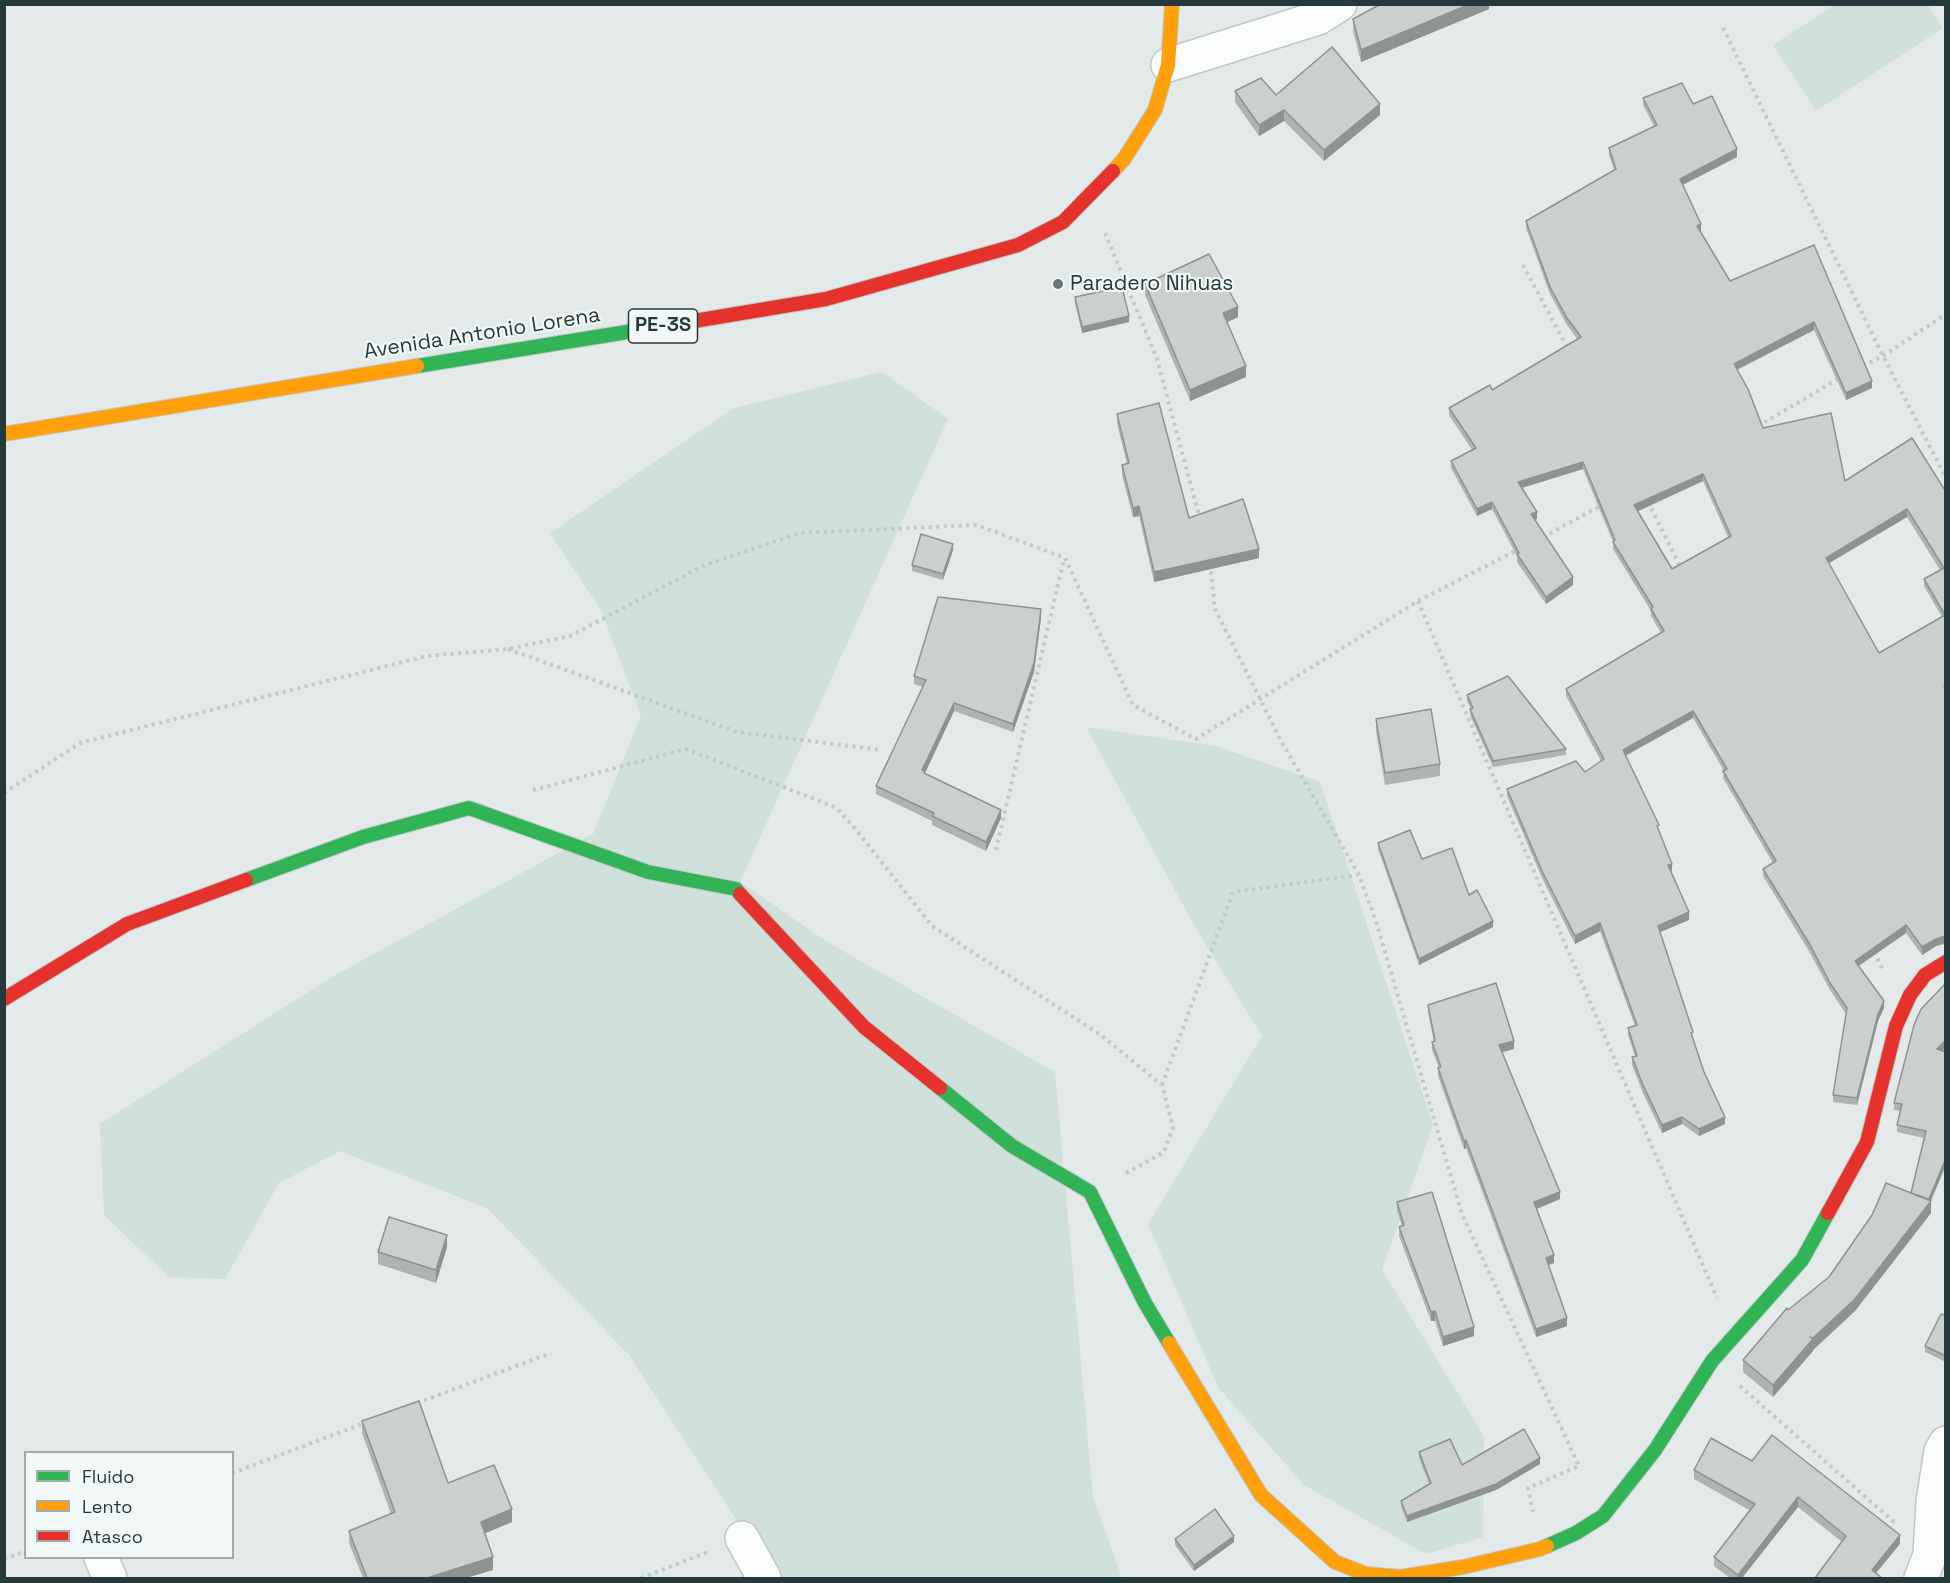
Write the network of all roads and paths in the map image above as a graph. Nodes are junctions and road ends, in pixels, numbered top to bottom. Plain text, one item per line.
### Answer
1 (1172, 4) edge
2 (1340, 4) edge
3 (1723, 28) dead end
4 (1168, 65) junction
5 (1089, 197) junction
6 (1523, 265) dead end
7 (1946, 314) edge
8 (1883, 356) junction
9 (1573, 359) edge
10 (1856, 370) edge
11 (1846, 375) edge
12 (1757, 426) edge
13 (4, 434) edge
14 (1946, 478) edge
15 (1644, 495) edge
16 (1609, 501) edge
17 (1202, 524) edge
18 (1539, 539) edge
19 (1519, 549) edge
20 (1209, 556) edge
21 (1065, 558) junction
22 (1681, 569) edge
23 (1418, 602) junction
24 (507, 649) junction
25 (1259, 700) junction
26 (882, 750) dead end
27 (526, 792) dead end
28 (4, 793) edge
29 (996, 850) dead end
30 (1359, 875) junction
31 (1872, 948) edge
32 (1946, 962) edge
33 (4, 999) edge
34 (1904, 1011) junction
35 (1162, 1085) junction
36 (1090, 1192) junction
37 (1718, 1301) dead end
38 (551, 1353) dead end
39 (1712, 1361) junction
40 (408, 1407) edge
41 (375, 1419) edge
42 (1946, 1443) edge
43 (234, 1472) edge
44 (742, 1538) joint
45 (1540, 1549) junction
46 (24, 1552) edge
47 (4, 1559) edge
48 (102, 1559) edge
49 (1925, 1566) edge
50 (110, 1578) edge
51 (641, 1578) edge
52 (764, 1578) edge

1 - 4 main road, Avenida Antonio Lorena / PE-3S
2 - 4 street
3 - 8 path
4 - 5 main road, Avenida Antonio Lorena / PE-3S
5 - 13 main road, Avenida Antonio Lorena / PE-3S
5 - 17 path
6 - 9 path
7 - 8 path
8 - 10 path
8 - 14 path
11 - 12 path
15 - 22 path
16 - 18 path
19 - 23 path
20 - 25 path
21 - 24 path
21 - 25 path
21 - 29 path
23 - 25 path
23 - 37 path
24 - 26 path
24 - 28 path
25 - 30 path
27 - 35 path
30 - 35 path
30 - 45 path
31 - 34 path
32 - 34 main road
33 - 36 main road
34 - 39 main road
35 - 36 path
36 - 45 main road
38 - 40 path
39 - 45 main road
39 - 49 path
41 - 43 path
42 - 49 street
44 - 51 path
44 - 52 street
46 - 47 path
48 - 50 street

